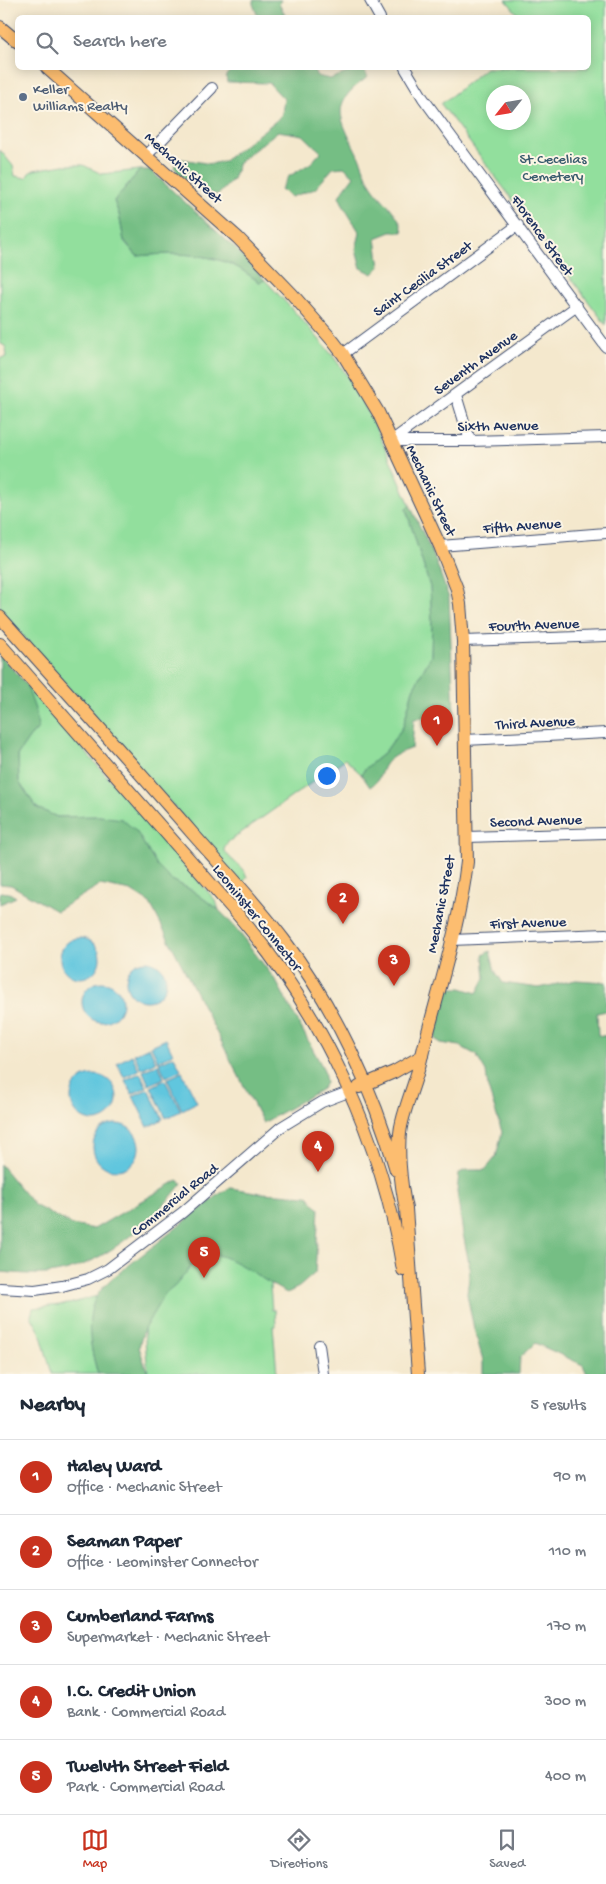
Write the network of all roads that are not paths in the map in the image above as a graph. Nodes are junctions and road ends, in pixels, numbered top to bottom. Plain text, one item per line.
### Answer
1 (370, 0) edge
2 (378, 15) edge
3 (0, 27) edge
4 (15, 40) edge
5 (49, 70) edge
6 (406, 70) edge
7 (212, 88) dead end
8 (146, 156) junction
9 (518, 226) junction
10 (577, 306) junction
11 (606, 347) edge
12 (344, 354) junction
13 (456, 395) junction
14 (606, 437) edge
15 (391, 441) junction
16 (470, 441) junction
17 (606, 533) edge
18 (440, 546) junction
19 (0, 617) edge
20 (606, 636) edge
21 (463, 641) junction
22 (0, 644) edge
23 (606, 733) edge
24 (465, 740) junction
25 (606, 833) edge
26 (467, 837) junction
27 (606, 934) edge
28 (451, 940) junction
29 (422, 1056) junction
30 (366, 1084) junction
31 (351, 1091) junction
32 (401, 1187) junction
33 (0, 1288) edge
34 (413, 1322) junction
35 (319, 1345) dead end
36 (322, 1374) edge
37 (418, 1374) edge

1 - 2 street
3 - 4 main road
5 - 8 main road, Mechanic Street
6 - 9 street, Florence Street
7 - 8 street
8 - 12 main road, Mechanic Street
9 - 10 street, Florence Street
9 - 12 street, Saint Cecilia Street
10 - 11 street, Florence Street
10 - 13 street, Seventh Avenue
12 - 15 main road, Mechanic Street
13 - 15 street, Seventh Avenue
13 - 16 street
14 - 16 street, Sixth Avenue
15 - 16 street, Sixth Avenue
15 - 18 main road, Mechanic Street
17 - 18 street, Fifth Avenue
18 - 21 main road, Mechanic Street
19 - 30 main road, Leominster Connector
20 - 21 street, Fourth Avenue
21 - 24 main road, Mechanic Street
22 - 31 main road, Leominster Connector
23 - 24 street, Third Avenue
24 - 26 main road, Mechanic Street
25 - 26 street, Second Avenue
26 - 28 main road, Mechanic Street
27 - 28 street, First Avenue
28 - 29 main road, Mechanic Street
29 - 30 main road
29 - 32 main road, Mechanic Street
30 - 31 main road
30 - 32 main road, Leominster Connector
31 - 33 street, Commercial Road
31 - 34 main road, Leominster Connector
32 - 34 main road, Mechanic Street
34 - 37 main road, Mechanic Street
35 - 36 street

